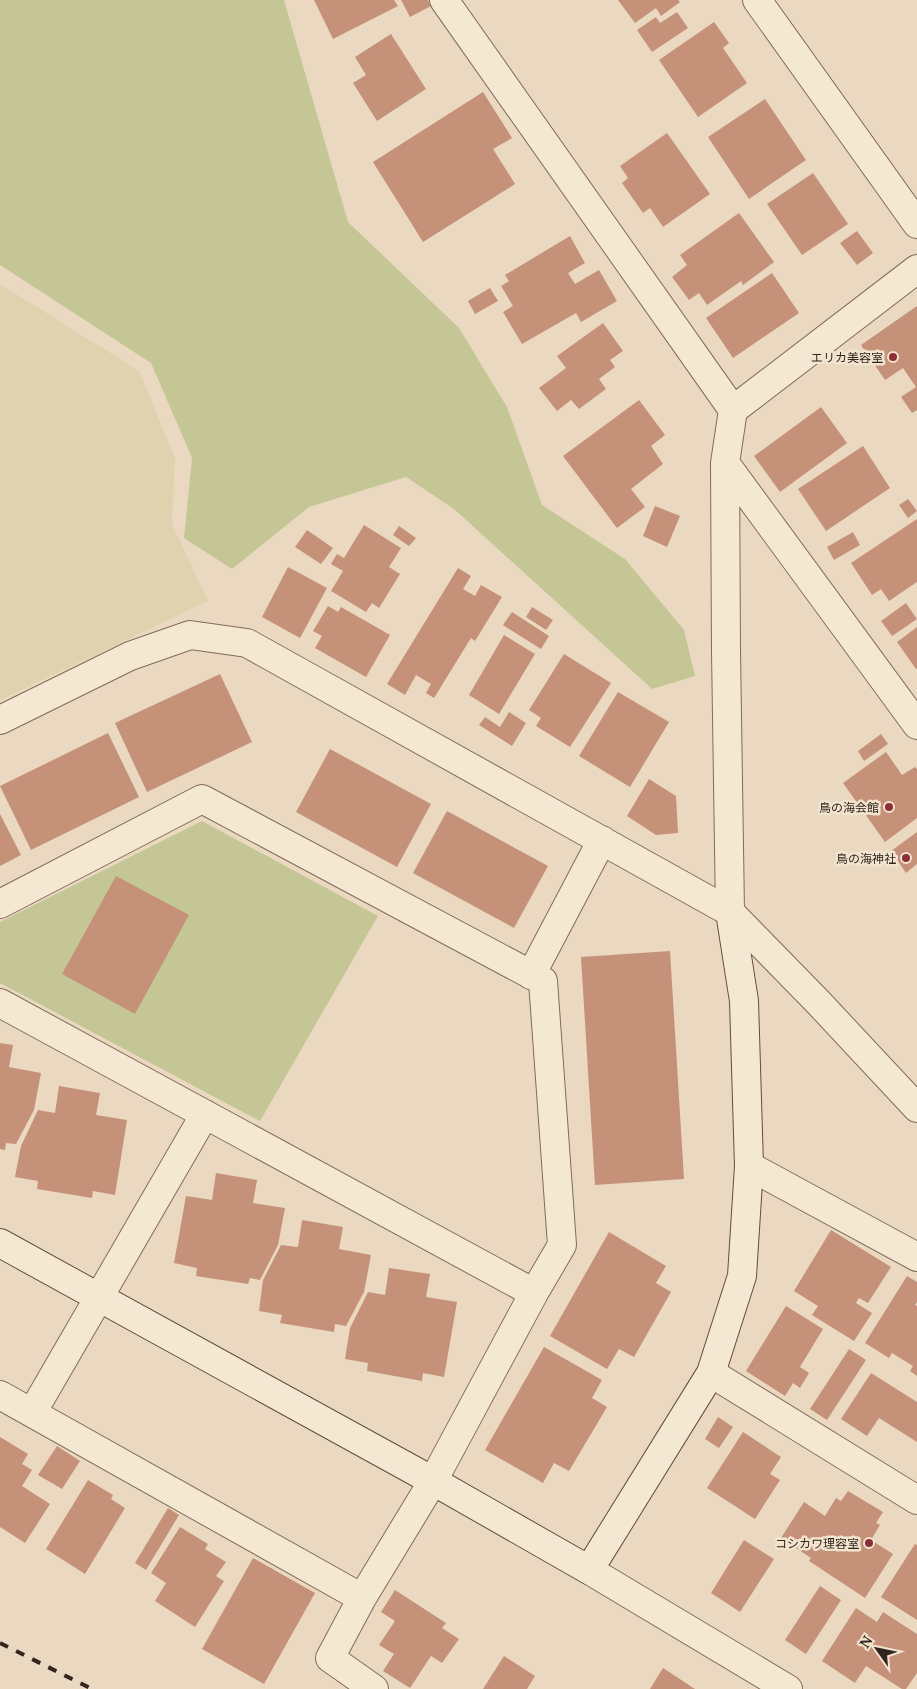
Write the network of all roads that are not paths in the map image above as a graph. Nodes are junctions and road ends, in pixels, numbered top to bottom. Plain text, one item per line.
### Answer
1 (444, 0) edge
2 (756, 0) edge
3 (917, 224) edge
4 (917, 269) edge
5 (733, 410) junction
6 (725, 463) junction
7 (0, 720) edge
8 (917, 725) edge
9 (602, 840) junction
10 (0, 904) edge
11 (730, 912) junction
12 (531, 975) junction
13 (0, 1003) edge
14 (917, 1108) edge
15 (204, 1114) junction
16 (749, 1166) junction
17 (0, 1243) edge
18 (917, 1257) edge
19 (534, 1293) junction
20 (99, 1297) junction
21 (711, 1373) junction
22 (0, 1395) edge
23 (32, 1413) junction
24 (433, 1480) junction
25 (917, 1500) edge
26 (589, 1570) junction
27 (362, 1598) junction
28 (374, 1689) edge
29 (788, 1689) edge

1 - 5 street
2 - 3 street
4 - 5 street
5 - 6 street
6 - 8 street
6 - 11 street
7 - 9 street
9 - 11 street
9 - 12 street
10 - 12 street
11 - 14 street
11 - 16 street
12 - 19 street
13 - 15 street
15 - 19 street
15 - 20 street
16 - 18 street
16 - 21 street
17 - 20 street
19 - 24 street
20 - 23 street
20 - 24 street
21 - 25 street
21 - 26 street
22 - 23 street
23 - 27 street
24 - 26 street
24 - 27 street
26 - 29 street
27 - 28 street

